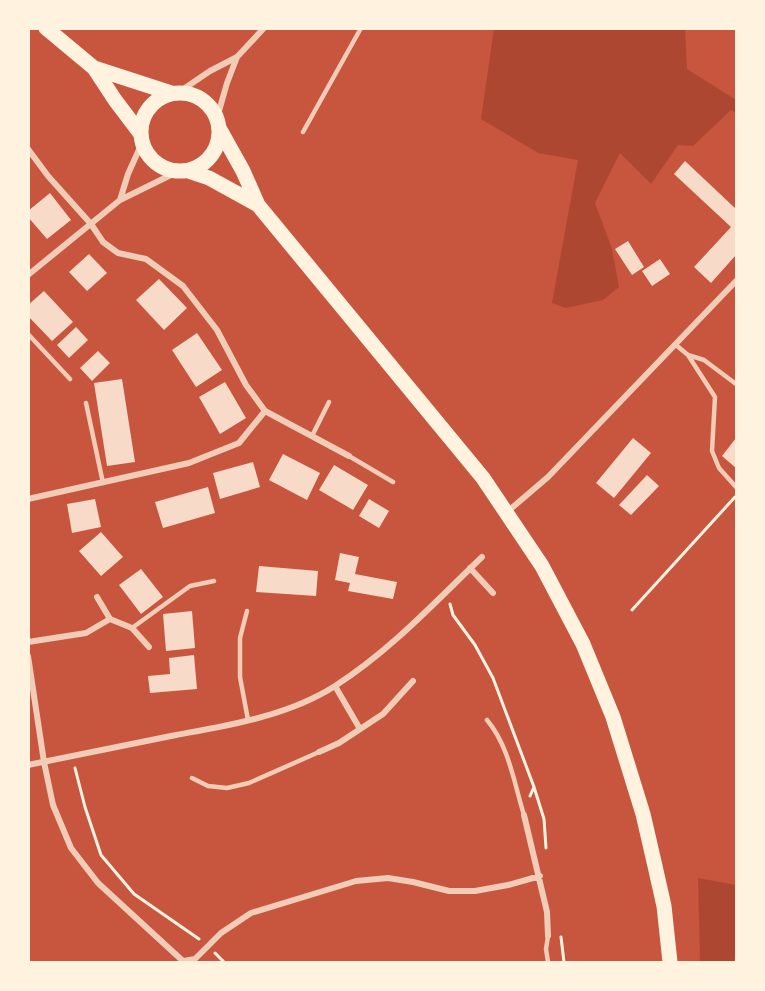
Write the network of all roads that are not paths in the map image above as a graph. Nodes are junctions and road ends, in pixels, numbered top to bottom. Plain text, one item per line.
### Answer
1 (46, 28) edge
2 (264, 28) edge
3 (361, 28) edge
4 (237, 57) junction
5 (94, 68) junction
6 (175, 93) junction
7 (218, 123) junction
8 (303, 132) dead end
9 (141, 138) junction
10 (28, 149) edge
11 (182, 171) junction
12 (120, 200) junction
13 (258, 205) junction
14 (92, 224) junction
15 (28, 275) edge
16 (736, 281) edge
17 (28, 334) edge
18 (676, 345) junction
19 (688, 355) junction
20 (70, 379) dead end
21 (736, 384) edge
22 (329, 402) dead end
23 (86, 403) dead end
24 (265, 411) junction
25 (312, 436) junction
26 (349, 456) joint
27 (393, 482) dead end
28 (103, 483) junction
29 (736, 487) edge
30 (28, 499) edge
31 (507, 512) junction
32 (482, 557) dead end
33 (470, 568) junction
34 (214, 580) dead end
35 (493, 593) dead end
36 (97, 597) dead end
37 (247, 611) dead end
38 (110, 619) junction
39 (132, 628) junction
40 (28, 642) edge
41 (149, 647) dead end
42 (28, 656) edge
43 (413, 681) dead end
44 (335, 686) junction
45 (248, 720) junction
46 (488, 720) dead end
47 (360, 729) junction
48 (319, 752) joint
49 (44, 762) junction
50 (28, 765) edge
51 (192, 778) dead end
52 (524, 815) joint
53 (540, 876) junction
54 (548, 936) joint
55 (184, 962) edge
56 (548, 963) edge
57 (670, 963) edge

1 - 5 main road
2 - 4 street
3 - 8 lane
4 - 6 street
4 - 7 street
5 - 6 main road
5 - 9 main road
6 - 7 main road
6 - 9 main road
7 - 11 main road
7 - 13 main road
9 - 11 main road
9 - 12 street
10 - 14 street
11 - 12 street
11 - 13 main road
12 - 14 street
13 - 31 main road
14 - 15 street
14 - 24 street
16 - 18 street
17 - 20 lane
18 - 19 lane
18 - 31 street
19 - 21 lane
19 - 29 lane
22 - 25 lane
23 - 28 lane
24 - 25 street
24 - 28 street
25 - 26 street
26 - 27 lane
28 - 30 street
31 - 57 main road
32 - 33 street
33 - 35 street
33 - 44 street
34 - 39 lane
36 - 38 street
37 - 45 lane
38 - 39 street
38 - 40 street
39 - 41 street
42 - 49 street
43 - 47 street
44 - 45 street
44 - 47 street
45 - 49 street
46 - 52 lane
47 - 48 street
48 - 51 lane
49 - 50 street
49 - 55 street
52 - 53 street
53 - 54 street
53 - 55 street
54 - 56 lane

